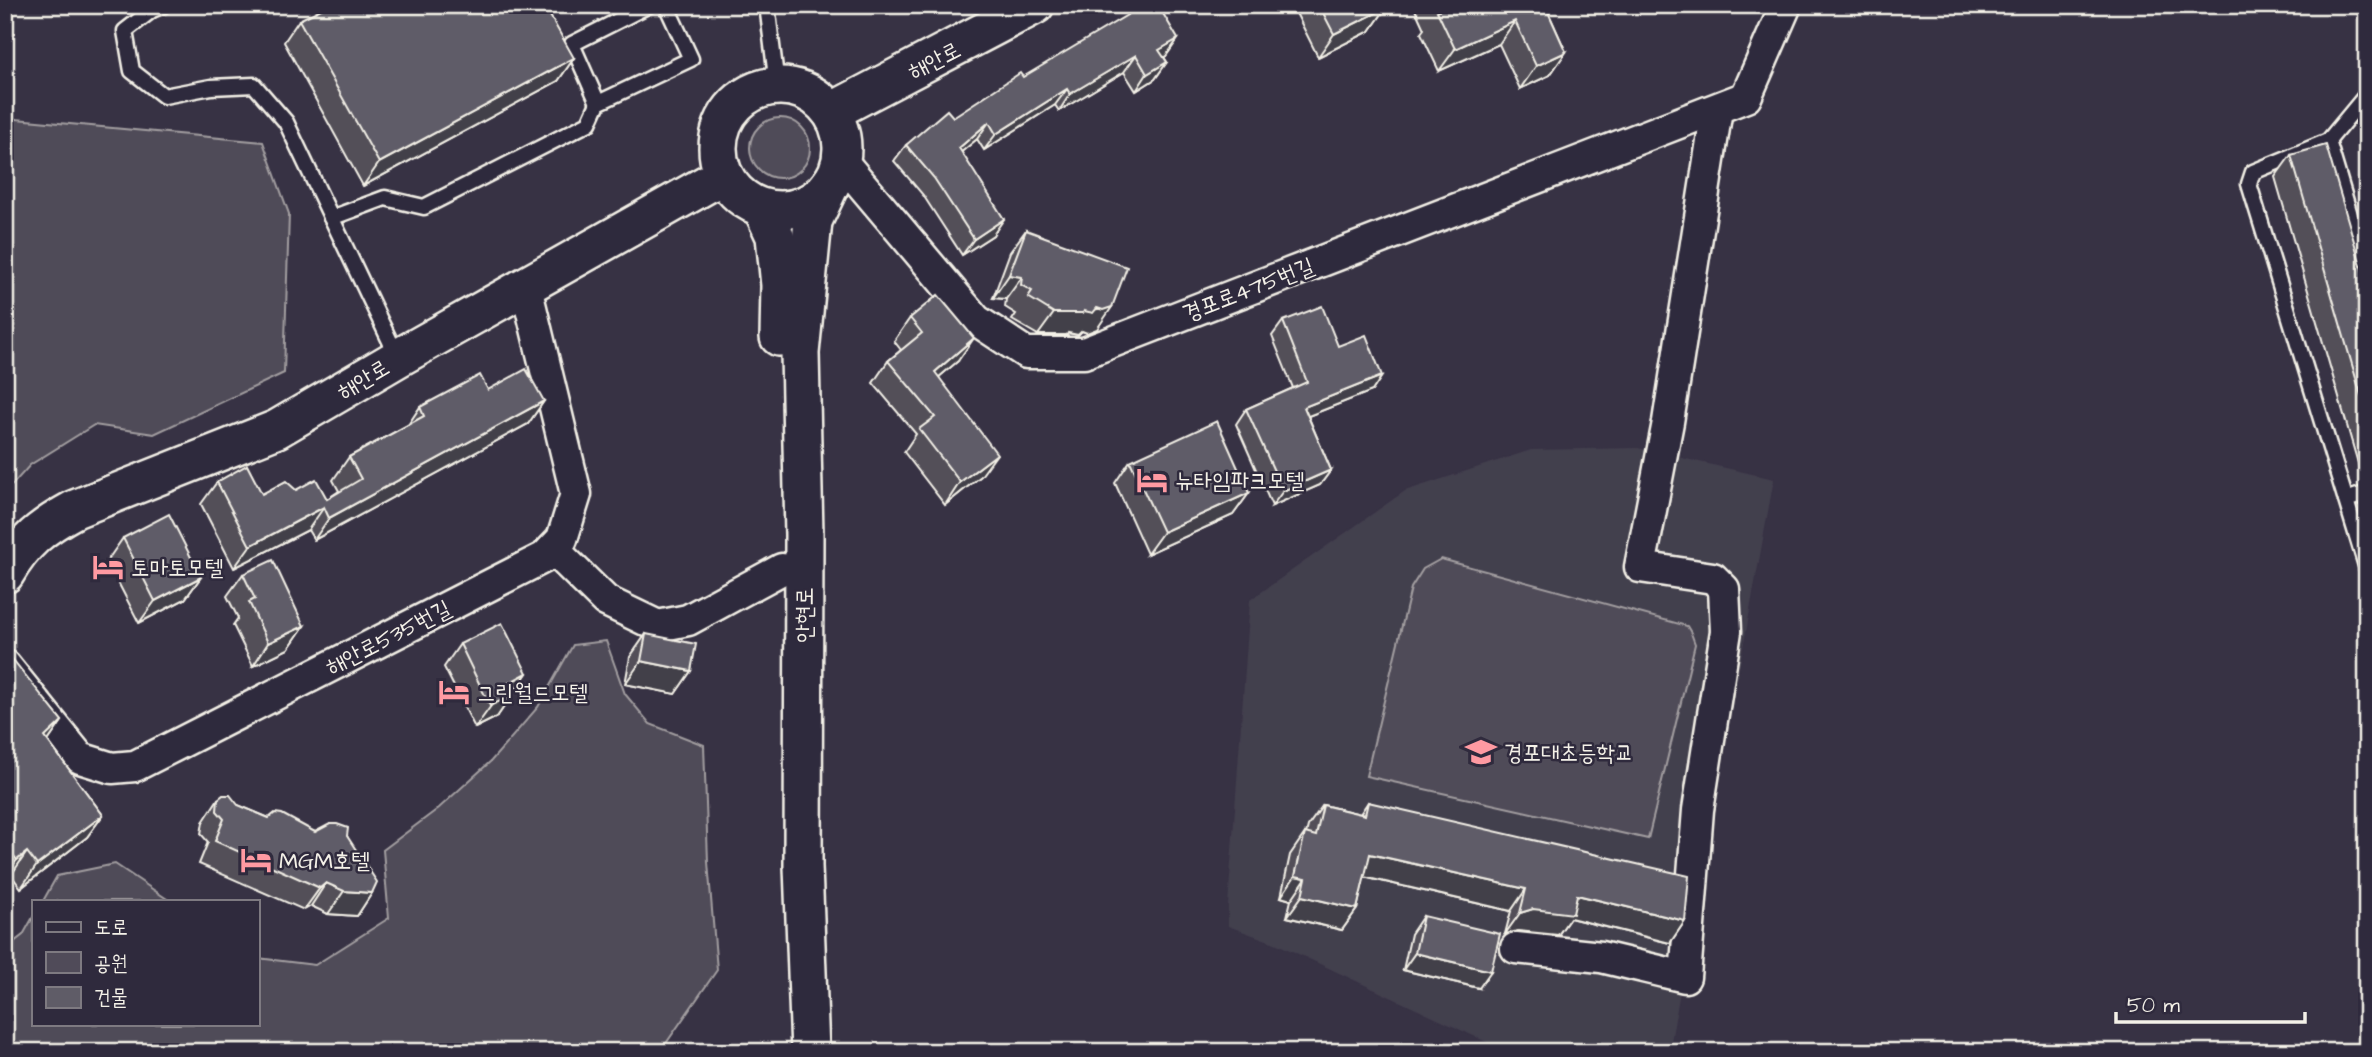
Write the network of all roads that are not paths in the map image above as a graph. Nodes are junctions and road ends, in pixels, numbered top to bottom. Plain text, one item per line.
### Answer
1 (164, 5) edge
2 (649, 5) edge
3 (666, 5) edge
4 (767, 5) edge
5 (1035, 5) edge
6 (1786, 5) edge
7 (777, 85) junction
8 (2367, 94) edge
9 (598, 103) junction
10 (1717, 109) junction
11 (831, 113) junction
12 (2328, 141) junction
13 (836, 172) junction
14 (723, 175) junction
15 (762, 208) junction
16 (331, 218) junction
17 (2367, 272) edge
18 (526, 288) junction
19 (398, 358) junction
20 (2367, 493) edge
21 (2346, 500) junction
22 (553, 549) junction
23 (782, 569) junction
24 (2367, 569) edge
25 (5, 573) edge
26 (5, 665) edge
27 (1516, 948) dead end
28 (787, 1052) edge
29 (810, 1052) edge

1 - 16 lane
2 - 9 lane
3 - 9 lane
4 - 7 lane
5 - 11 street, 해안로
6 - 10 street, 경포로475번길
7 - 11 street
7 - 14 street
8 - 12 lane
9 - 16 lane
10 - 13 street, 경포로475번길
10 - 27 street
11 - 13 street
12 - 17 lane
12 - 21 lane
13 - 15 street
13 - 29 street, 안현로
14 - 15 street
14 - 18 street, 해안로
15 - 23 street, 안현로
16 - 19 lane
18 - 19 street, 해안로
18 - 22 street
19 - 25 street, 해안로
20 - 21 lane
21 - 24 lane
22 - 23 street
22 - 26 street, 해안로535번길
23 - 28 street, 안현로

